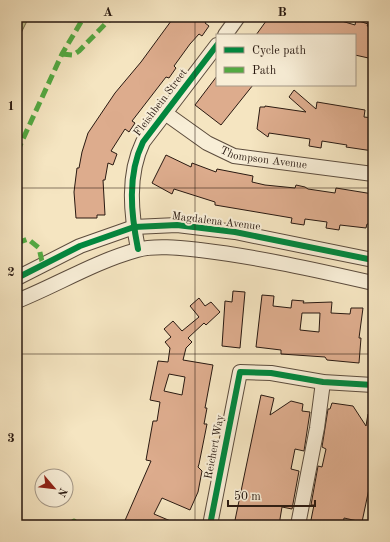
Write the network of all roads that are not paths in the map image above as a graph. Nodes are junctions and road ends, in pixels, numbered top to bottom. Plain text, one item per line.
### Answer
1 (238, 17) edge
2 (226, 34) edge
3 (216, 46) edge
4 (165, 113) junction
5 (373, 174) edge
6 (134, 227) junction
7 (138, 249) junction
8 (373, 260) edge
9 (17, 278) edge
10 (373, 283) edge
11 (17, 302) edge
12 (323, 382) junction
13 (373, 386) edge
14 (210, 525) edge
15 (298, 525) edge

1 - 2 street
3 - 4 street, Fleishbein Street
4 - 5 street, Thompson Avenue
4 - 6 street, Fleishbein Street
6 - 7 street, Fleishbein Street
6 - 8 street, Magdalena Avenue
6 - 9 street, Magdalena Avenue
7 - 10 street
7 - 11 street
12 - 13 street
12 - 14 street, Reichert Way
12 - 15 street

